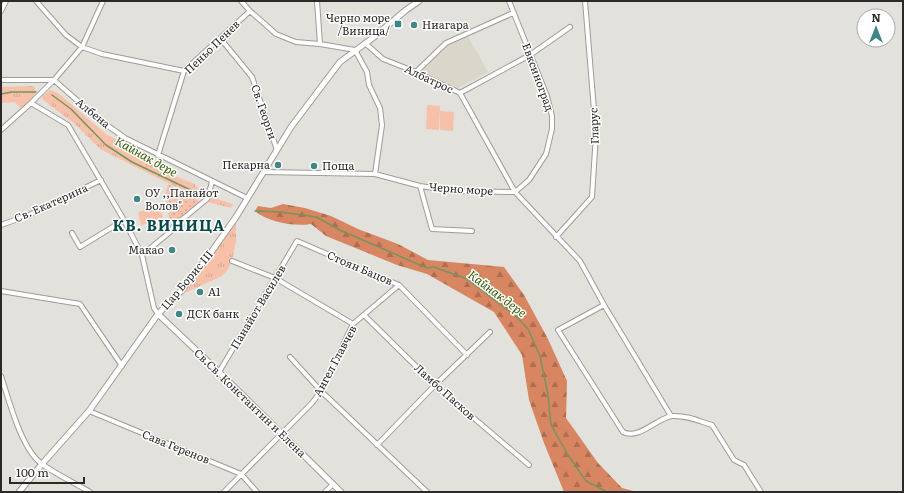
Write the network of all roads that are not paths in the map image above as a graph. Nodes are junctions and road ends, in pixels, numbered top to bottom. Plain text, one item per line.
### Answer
1 (6, 1) edge
2 (36, 1) edge
3 (103, 1) edge
4 (241, 1) edge
5 (317, 1) edge
6 (419, 1) edge
7 (509, 1) edge
8 (585, 1) edge
9 (1, 11) edge
10 (250, 11) junction
11 (513, 13) junction
12 (570, 27) dead end
13 (220, 38) junction
14 (365, 43) junction
15 (320, 44) junction
16 (82, 47) junction
17 (355, 50) junction
18 (530, 55) junction
19 (184, 71) junction
20 (416, 72) junction
21 (1, 80) edge
22 (54, 80) junction
23 (460, 93) junction
24 (31, 103) junction
25 (1, 130) edge
26 (277, 150) junction
27 (158, 155) junction
28 (264, 172) junction
29 (374, 174) junction
30 (101, 180) junction
31 (212, 182) junction
32 (420, 186) junction
33 (515, 192) junction
34 (247, 198) junction
35 (124, 220) junction
36 (1, 225) edge
37 (472, 231) dead end
38 (72, 233) dead end
39 (556, 236) junction
40 (297, 241) joint
41 (142, 255) junction
42 (232, 261) dead end
43 (275, 278) junction
44 (399, 285) junction
45 (1, 291) edge
46 (604, 305) junction
47 (158, 314) junction
48 (364, 315) junction
49 (353, 324) junction
50 (490, 332) dead end
51 (467, 355) junction
52 (290, 357) dead end
53 (122, 366) junction
54 (219, 372) junction
55 (1, 376) edge
56 (435, 385) junction
57 (321, 391) junction
58 (89, 411) junction
59 (671, 416) junction
60 (282, 434) junction
61 (377, 445) junction
62 (42, 464) junction
63 (529, 465) dead end
64 (241, 474) junction
65 (333, 484) junction
66 (19, 492) edge
67 (90, 492) edge
68 (224, 492) edge
69 (257, 492) edge
70 (325, 492) edge
71 (341, 492) edge
72 (427, 492) edge
73 (761, 492) edge

1 - 9 street
2 - 16 street
3 - 16 street
4 - 10 street
5 - 15 street
6 - 14 street, Цар Борис III
7 - 11 street, Евксиноград
8 - 39 street, Гларус
10 - 13 street, Пеньо Пенев
10 - 15 street
11 - 18 street, Евксиноград
11 - 20 street
12 - 18 street
13 - 19 street, Пеньо Пенев
13 - 26 street, Св. Георги
14 - 17 street, Цар Борис III
14 - 20 street, Албатрос
15 - 17 street
16 - 19 street
16 - 22 street
17 - 26 street, Цар Борис III
17 - 29 street
18 - 23 street
18 - 33 street, Евксиноград
19 - 27 street, Пеньо Пенев
20 - 23 street, Албатрос
21 - 22 street
22 - 24 street
22 - 27 street, Албена
23 - 33 street, Албатрос
24 - 25 street
24 - 30 street
26 - 28 street, Цар Борис III
27 - 31 street, Албена
28 - 29 street, Черно море
28 - 34 street, Цар Борис III
29 - 32 street, Черно море
30 - 35 street
30 - 36 street, Св. Екатерина
31 - 34 street, Албена
31 - 41 street
32 - 33 street, Черно море
32 - 37 street
33 - 39 street
34 - 47 street, Цар Борис III
35 - 38 street
35 - 41 street
39 - 46 street
40 - 43 street, Панайот Василев
40 - 44 street, Стоян Бацов
41 - 47 street
42 - 43 street
43 - 49 street
43 - 54 street, Панайот Василев
44 - 48 street, Ангел Главчев
44 - 51 street, Стоян Бацов
45 - 53 street
46 - 59 street
46 - 59 street
47 - 53 street, Цар Борис III
47 - 54 street, Св.Св. Константин и Елена
48 - 49 street, Ангел Главчев
48 - 56 street, Ламбо Пасков
49 - 57 street, Ангел Главчев
50 - 51 street
51 - 56 street
52 - 57 street
53 - 58 street, Цар Борис III
54 - 60 street, Св.Св. Константин и Елена
55 - 62 street
56 - 61 street
56 - 63 street, Ламбо Пасков
57 - 60 street, Ангел Главчев
57 - 61 street
58 - 62 street, Цар Борис III
58 - 64 street, Сава Геренов
59 - 73 street
60 - 64 street, Ангел Главчев
60 - 65 street, Св.Св. Константин и Елена
61 - 72 street
62 - 66 street, Цар Борис III
62 - 67 street
64 - 68 street, Ангел Главчев
64 - 69 street, Сава Геренов
65 - 70 street
65 - 71 street, Св.Св. Константин и Елена

